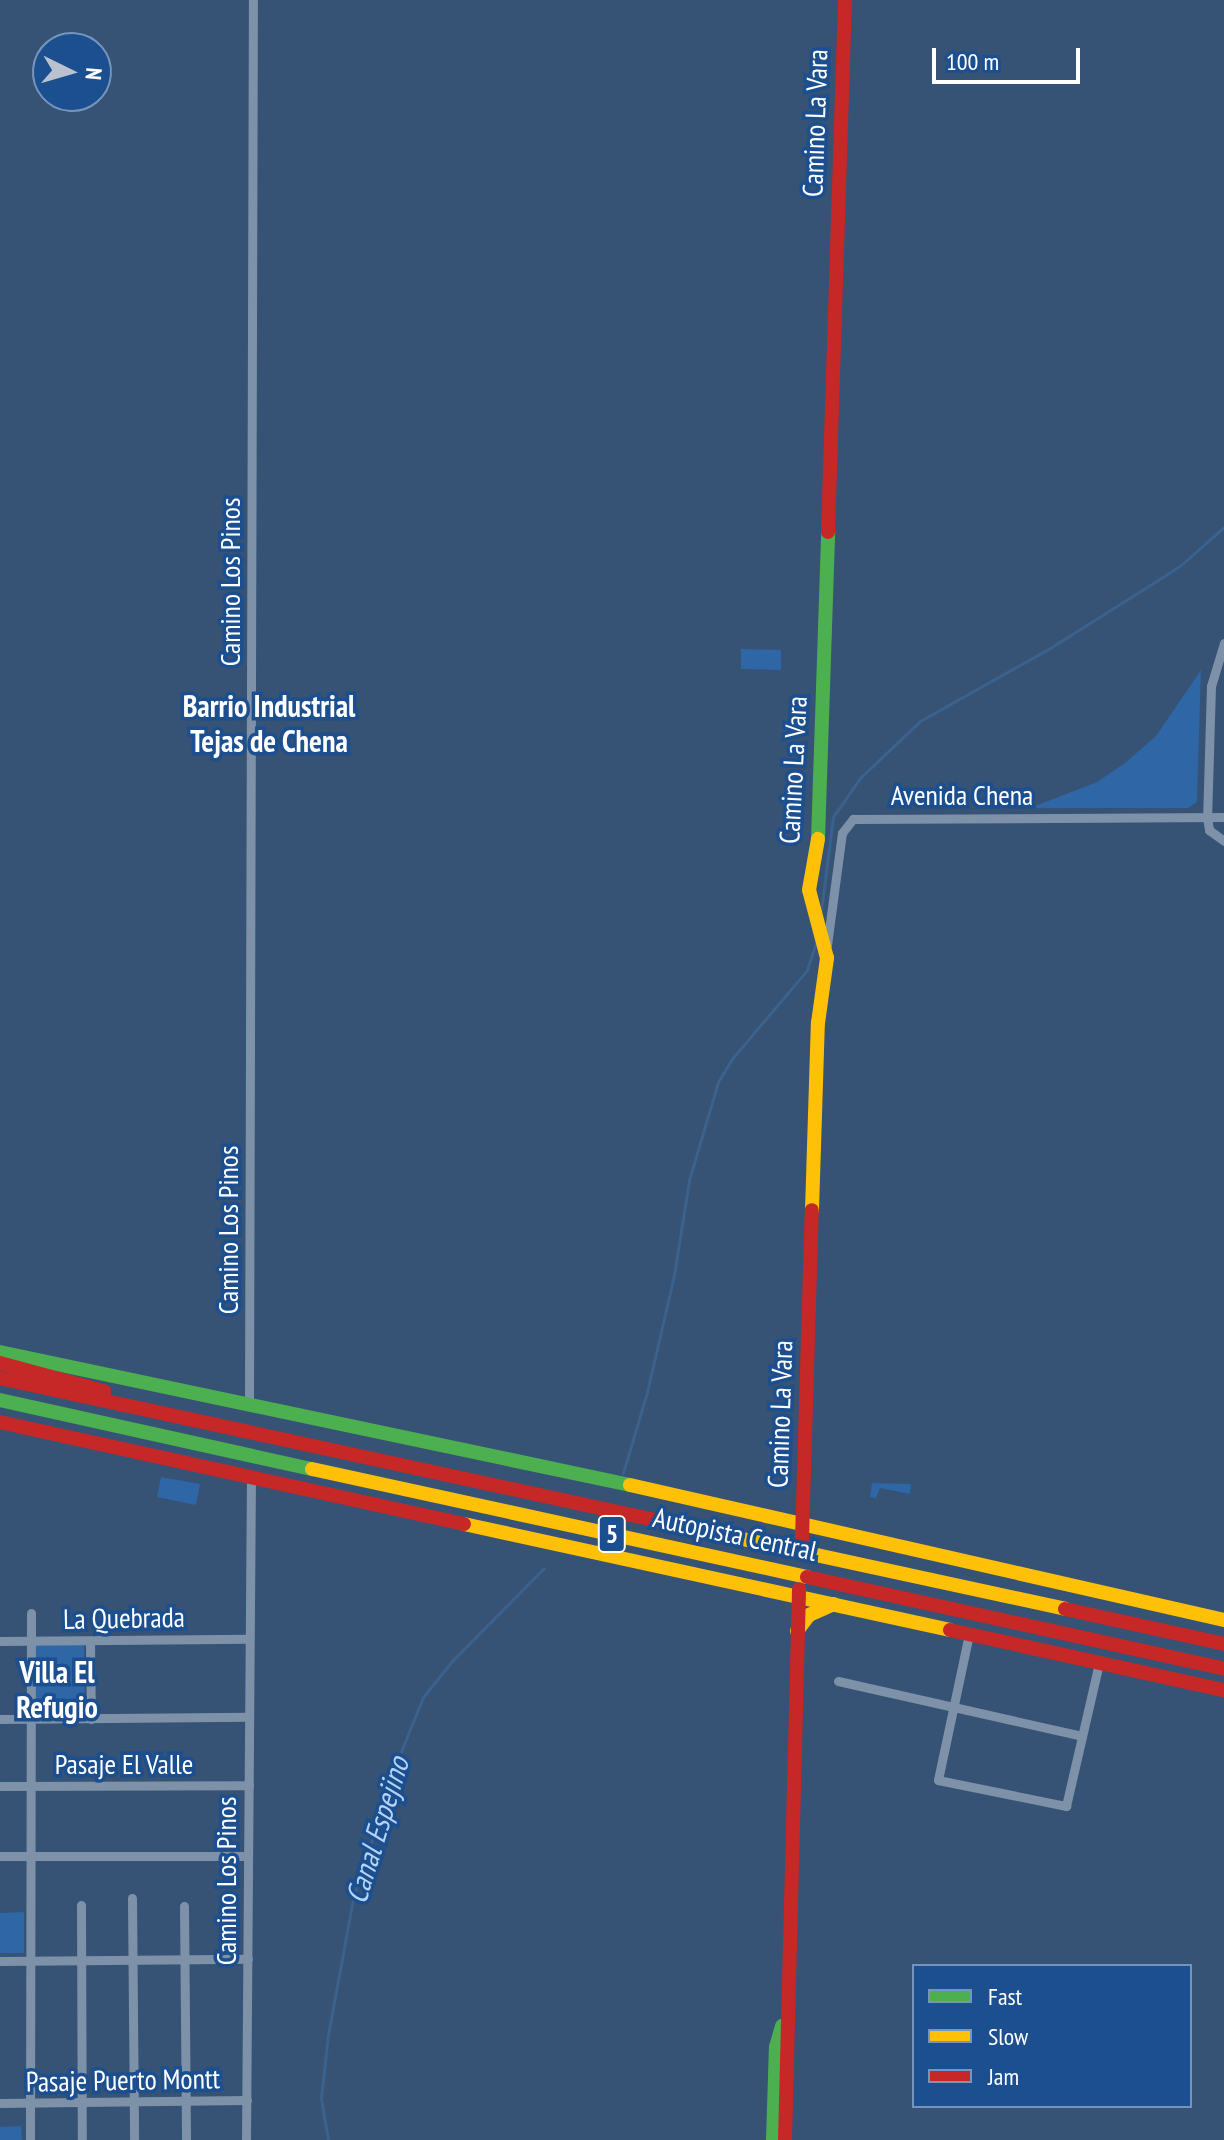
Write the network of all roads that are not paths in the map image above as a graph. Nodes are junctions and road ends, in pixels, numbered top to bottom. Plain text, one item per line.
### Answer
1 (253, 0) edge
2 (845, 0) edge
3 (1224, 643) edge
4 (1207, 817) junction
5 (1224, 817) edge
6 (1224, 841) edge
7 (825, 943) junction
8 (0, 1352) edge
9 (0, 1363) edge
10 (0, 1378) edge
11 (0, 1400) edge
12 (249, 1403) junction
13 (150, 1410) junction
14 (0, 1422) edge
15 (251, 1478) junction
16 (803, 1522) junction
17 (802, 1539) dead end
18 (799, 1592) junction
19 (834, 1604) junction
20 (31, 1613) dead end
21 (1224, 1620) edge
22 (797, 1631) junction
23 (969, 1634) junction
24 (249, 1639) junction
25 (0, 1641) edge
26 (30, 1641) junction
27 (90, 1641) junction
28 (1224, 1644) edge
29 (1099, 1663) junction
30 (1224, 1669) edge
31 (838, 1681) dead end
32 (1224, 1690) edge
33 (954, 1707) junction
34 (249, 1717) junction
35 (0, 1719) edge
36 (30, 1719) junction
37 (91, 1719) junction
38 (1082, 1736) junction
39 (249, 1785) junction
40 (0, 1786) edge
41 (30, 1786) junction
42 (0, 1856) edge
43 (28, 1856) junction
44 (248, 1856) junction
45 (132, 1898) dead end
46 (81, 1905) dead end
47 (184, 1906) dead end
48 (248, 1959) junction
49 (132, 1960) junction
50 (184, 1960) junction
51 (0, 1961) edge
52 (29, 1961) junction
53 (81, 1961) junction
54 (787, 2006) junction
55 (247, 2100) junction
56 (185, 2101) junction
57 (82, 2102) junction
58 (133, 2102) junction
59 (0, 2103) edge
60 (30, 2103) junction
61 (30, 2140) edge
62 (82, 2140) edge
63 (134, 2140) edge
64 (186, 2140) edge
65 (246, 2140) edge
66 (773, 2140) edge
67 (785, 2140) edge

1 - 12 street, Camino Los Pinos
2 - 7 main road, Camino La Vara
3 - 4 street
4 - 5 street
4 - 6 street
4 - 7 street, Avenida Chena
7 - 16 main road, Camino La Vara
8 - 12 main road
9 - 13 main road
10 - 13 main road, Autopista Central / 5
11 - 30 main road, Autopista Central / 5
12 - 16 main road
13 - 28 main road, Autopista Central / 5
14 - 15 main road
15 - 18 main road
15 - 24 street, Camino Los Pinos
16 - 17 main road, Camino La Vara
16 - 21 main road
18 - 19 main road
18 - 22 main road
19 - 22 main road
19 - 23 main road
20 - 26 street
22 - 54 main road
23 - 29 main road
23 - 33 street
24 - 27 street, La Quebrada
24 - 34 street, Camino Los Pinos
25 - 26 street, La Quebrada
26 - 27 street, La Quebrada
26 - 36 street
27 - 37 street
29 - 32 main road
29 - 38 street
31 - 33 street
33 - 38 street
33 - 38 street
34 - 37 street
34 - 39 street, Camino Los Pinos
35 - 36 street
36 - 37 street
36 - 41 street
39 - 41 street, Pasaje El Valle
39 - 44 street, Camino Los Pinos
40 - 41 street, Pasaje El Valle
41 - 43 street
42 - 43 street
43 - 44 street
43 - 52 street
44 - 48 street, Camino Los Pinos
45 - 49 street
46 - 53 street
47 - 50 street
48 - 50 street
48 - 55 street, Camino Los Pinos
49 - 50 street
49 - 53 street
49 - 58 street
50 - 56 street
51 - 52 street
52 - 53 street
52 - 60 street
53 - 57 street
54 - 66 main road
54 - 67 main road
55 - 56 street, Pasaje Puerto Montt
55 - 65 street, Camino Los Pinos
56 - 58 street, Pasaje Puerto Montt
56 - 64 street
57 - 58 street, Pasaje Puerto Montt
57 - 60 street, Pasaje Puerto Montt
57 - 62 street
58 - 63 street
59 - 60 street, Pasaje Puerto Montt
60 - 61 street

